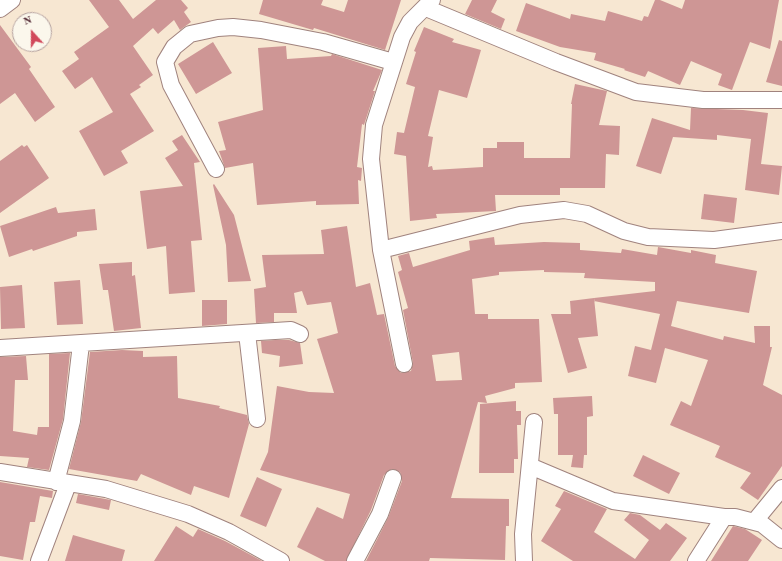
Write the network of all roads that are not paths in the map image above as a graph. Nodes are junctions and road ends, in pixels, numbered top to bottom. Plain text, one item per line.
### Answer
1 (12, 0) edge
2 (429, 4) edge
3 (0, 9) edge
4 (393, 62) junction
5 (782, 100) edge
6 (216, 169) dead end
7 (782, 231) edge
8 (381, 250) junction
9 (247, 333) junction
10 (300, 334) dead end
11 (81, 344) junction
12 (0, 348) edge
13 (404, 364) dead end
14 (257, 419) dead end
15 (534, 422) dead end
16 (530, 466) junction
17 (0, 472) edge
18 (393, 478) dead end
19 (62, 483) junction
20 (782, 488) edge
21 (724, 517) junction
22 (754, 522) junction
23 (782, 540) edge
24 (39, 561) edge
25 (281, 561) edge
26 (355, 561) edge
27 (524, 561) edge
28 (696, 561) edge

1 - 3 street
2 - 4 street
2 - 5 street
4 - 6 street
4 - 8 street
7 - 8 street
8 - 13 street
9 - 10 street
9 - 11 street
9 - 14 street
11 - 12 street
11 - 19 street
15 - 16 street
16 - 21 street
16 - 27 street
17 - 19 street
18 - 26 street
19 - 24 street
19 - 25 street
20 - 22 street
21 - 22 street
21 - 28 street
22 - 23 street

